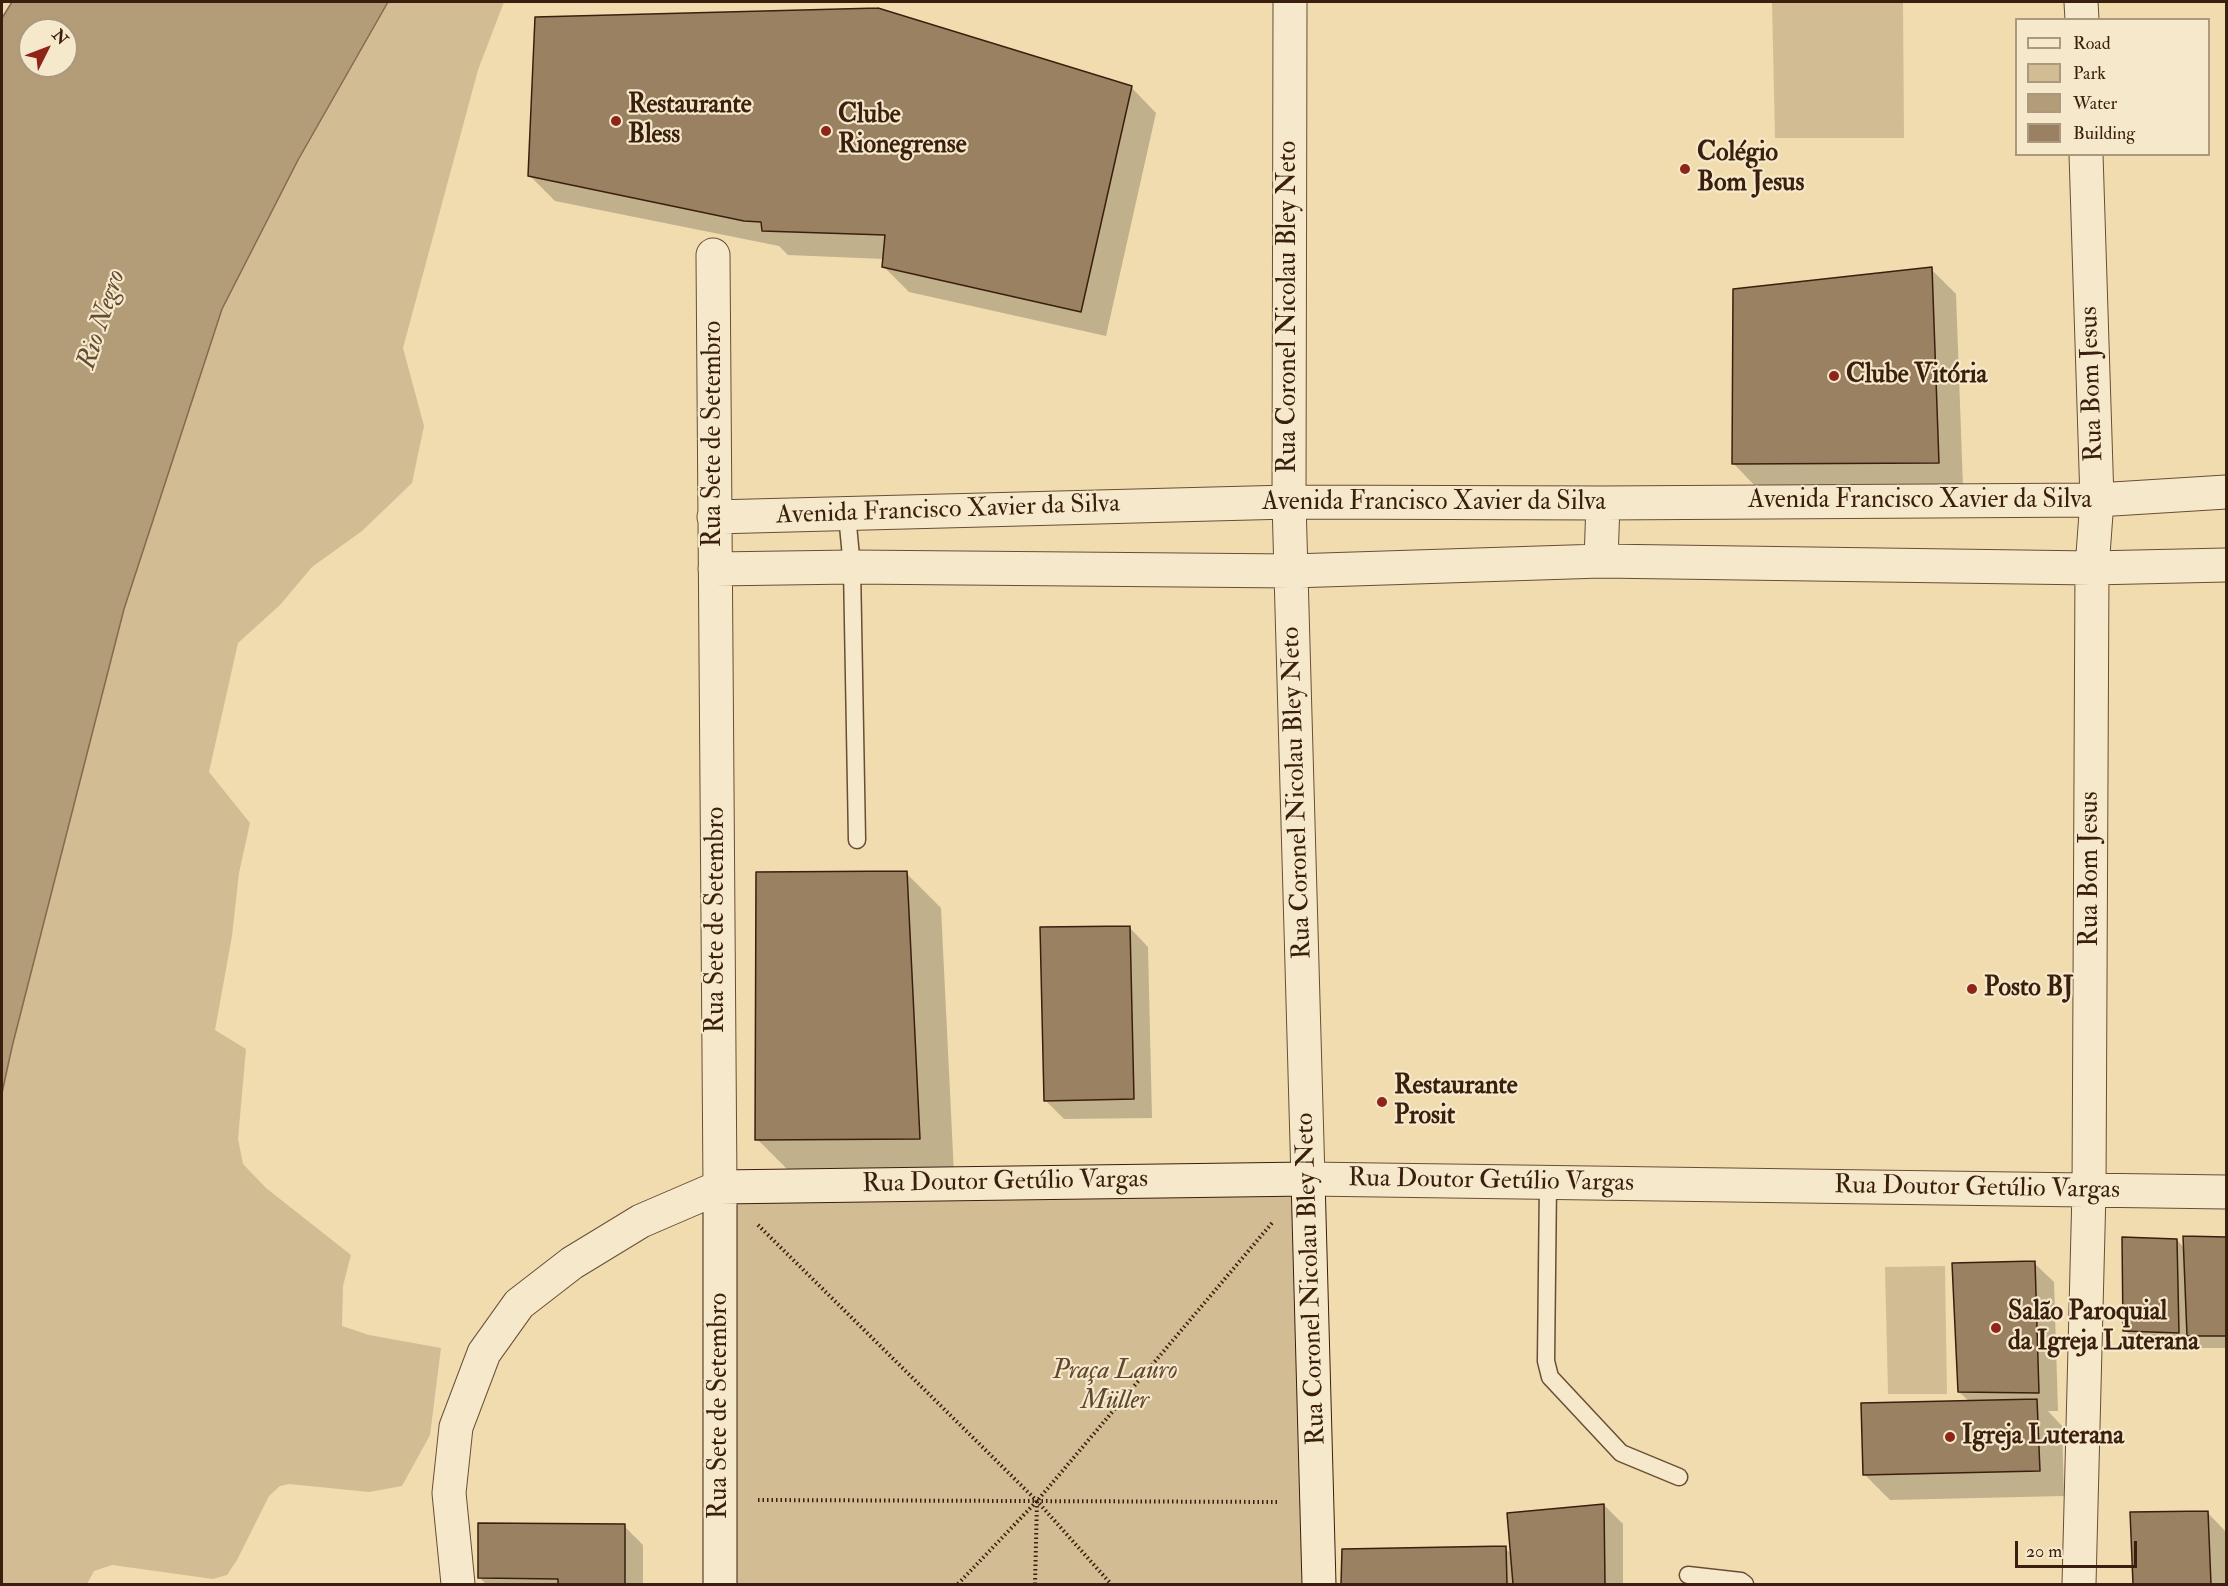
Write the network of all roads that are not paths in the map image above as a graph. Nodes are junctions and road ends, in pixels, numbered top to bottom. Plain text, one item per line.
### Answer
1 (1290, 2) edge
2 (2081, 2) edge
3 (2082, 18) edge
4 (2086, 156) edge
5 (713, 255) dead end
6 (2226, 492) edge
7 (2097, 500) junction
8 (1289, 502) junction
9 (1603, 503) junction
10 (847, 515) junction
11 (714, 517) junction
12 (1601, 561) junction
13 (2226, 565) edge
14 (852, 567) junction
15 (2092, 568) junction
16 (715, 569) junction
17 (1292, 571) junction
18 (857, 840) dead end
19 (1308, 1179) junction
20 (1548, 1182) junction
21 (720, 1187) junction
22 (2089, 1191) junction
23 (2226, 1192) edge
24 (1679, 1478) dead end
25 (1688, 1575) dead end
26 (458, 1584) edge
27 (720, 1584) edge
28 (1319, 1584) edge
29 (1745, 1584) edge
30 (2079, 1584) edge

1 - 8 street, Rua Coronel Nicolau Bley Neto
2 - 3 street
4 - 7 street, Rua Bom Jesus
5 - 11 street, Rua Sete de Setembro
6 - 7 street, Avenida Francisco Xavier da Silva
7 - 9 street, Avenida Francisco Xavier da Silva
7 - 15 street, Rua Bom Jesus
8 - 9 street, Avenida Francisco Xavier da Silva
8 - 10 street, Avenida Francisco Xavier da Silva
8 - 17 street, Rua Coronel Nicolau Bley Neto
9 - 12 street
10 - 11 street, Avenida Francisco Xavier da Silva
10 - 14 lane
11 - 16 street, Rua Sete de Setembro
12 - 15 street, Avenida Francisco Xavier da Silva
12 - 17 street, Avenida Francisco Xavier da Silva
13 - 15 street, Avenida Francisco Xavier da Silva
14 - 16 street, Avenida Francisco Xavier da Silva
14 - 17 street, Avenida Francisco Xavier da Silva
14 - 18 lane
15 - 22 street, Rua Bom Jesus
16 - 21 street, Rua Sete de Setembro
17 - 19 street, Rua Coronel Nicolau Bley Neto
19 - 20 street, Rua Doutor Getúlio Vargas
19 - 21 street, Rua Doutor Getúlio Vargas
19 - 28 street, Rua Coronel Nicolau Bley Neto
20 - 22 street, Rua Doutor Getúlio Vargas
20 - 24 lane
21 - 26 street
21 - 27 street, Rua Sete de Setembro
22 - 23 street, Rua Doutor Getúlio Vargas
22 - 30 street, Rua Bom Jesus
25 - 29 lane

